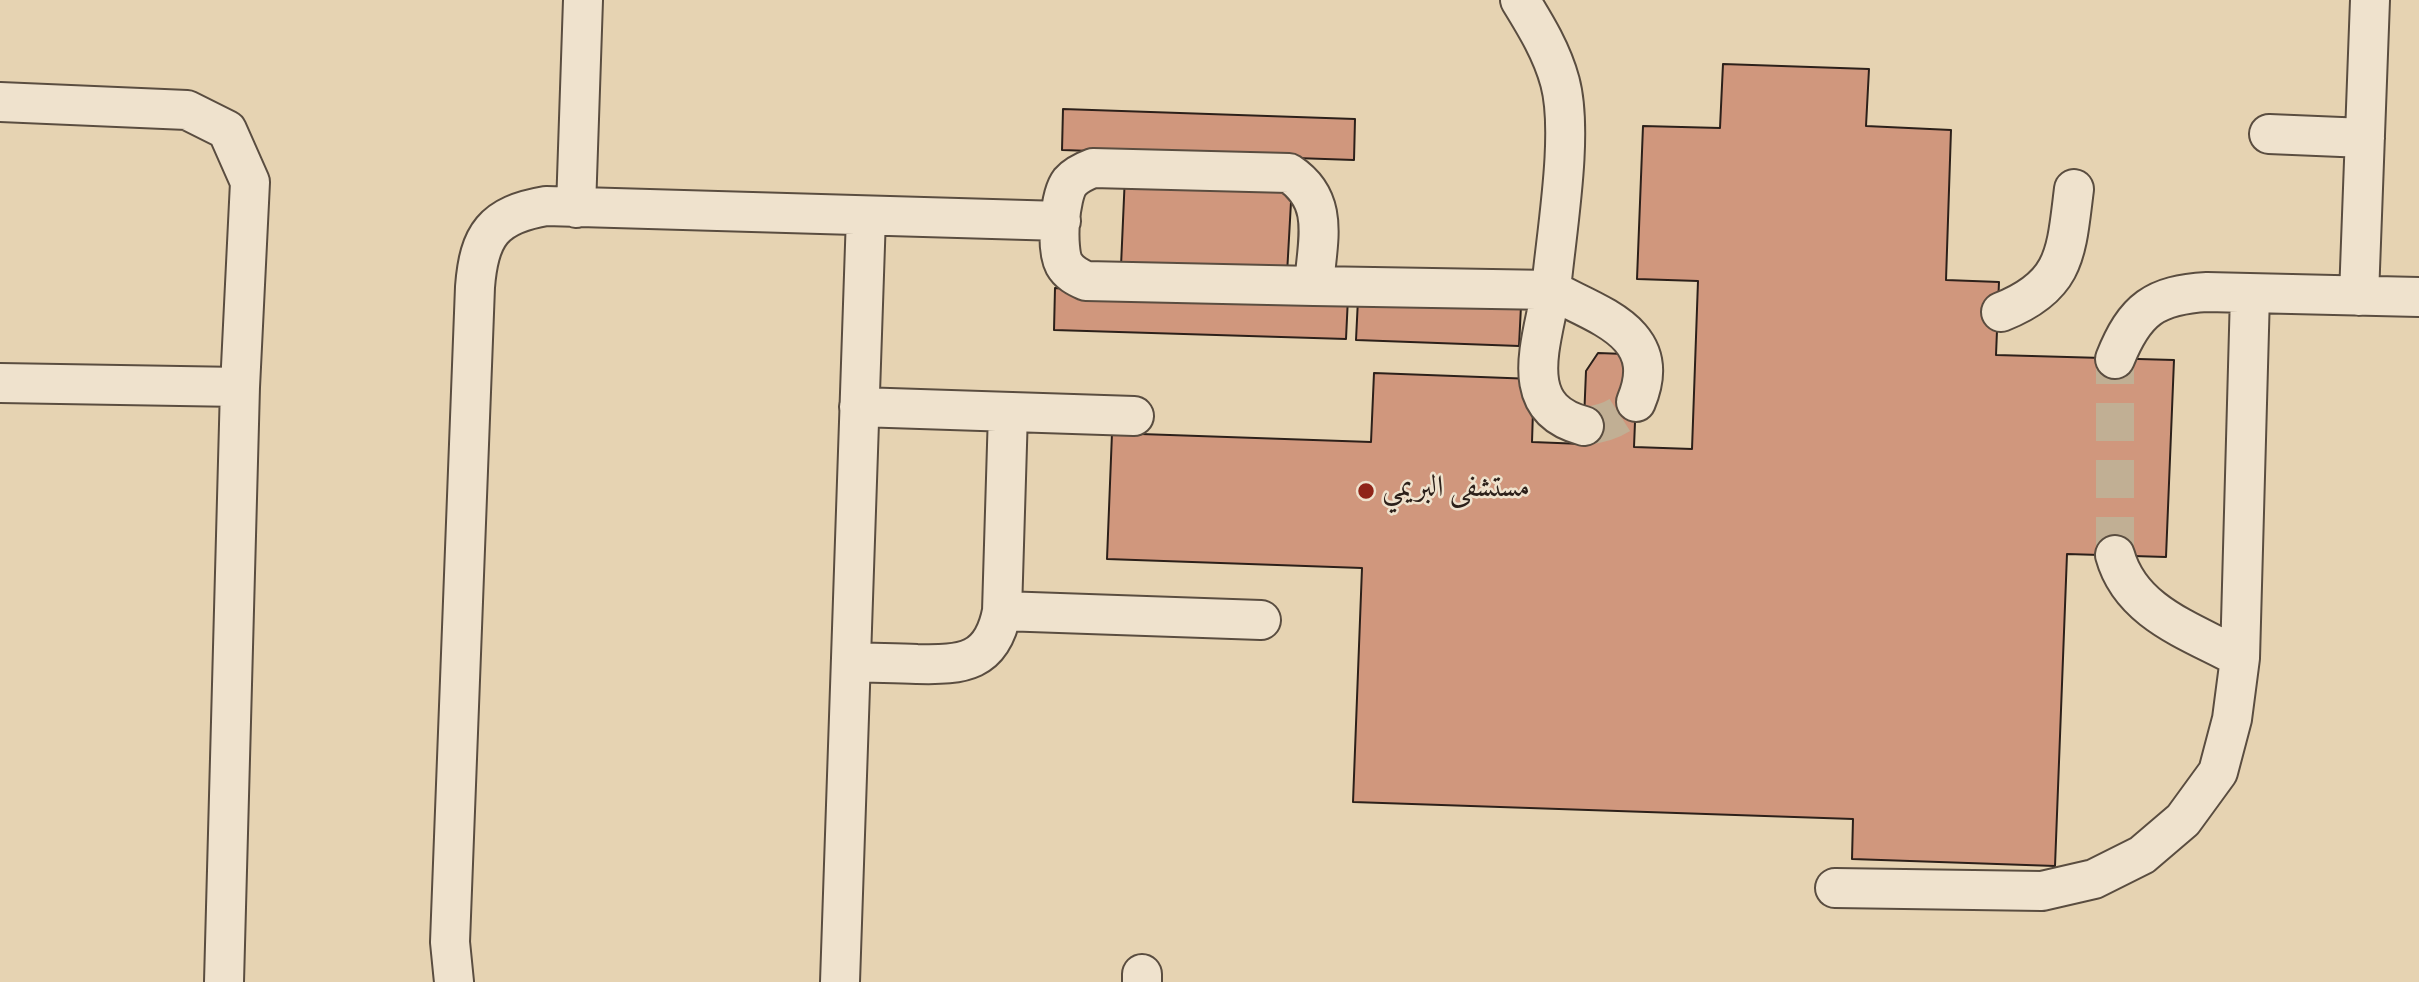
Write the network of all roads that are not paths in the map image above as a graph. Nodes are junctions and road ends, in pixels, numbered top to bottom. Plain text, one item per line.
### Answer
1 (583, 0) edge
2 (1520, 0) edge
3 (2370, 0) edge
4 (0, 102) edge
5 (2269, 134) dead end
6 (2365, 138) junction
7 (2074, 189) dead end
8 (576, 208) junction
9 (866, 216) junction
10 (1061, 221) junction
11 (1314, 286) junction
12 (1550, 290) junction
13 (2250, 294) junction
14 (2359, 296) junction
15 (2419, 297) edge
16 (2001, 312) dead end
17 (2115, 359) tunnel mouth
18 (0, 383) edge
19 (240, 387) junction
20 (1636, 402) tunnel mouth
21 (859, 407) junction
22 (1008, 412) junction
23 (1134, 416) dead end
24 (1584, 426) tunnel mouth
25 (2115, 555) tunnel mouth
26 (1002, 611) junction
27 (1261, 620) dead end
28 (2240, 658) junction
29 (851, 662) junction
30 (1835, 888) dead end
31 (224, 982) edge
32 (454, 982) edge
33 (840, 982) edge

1 - 8 street
2 - 12 street
3 - 6 street
4 - 19 street
5 - 6 street
6 - 14 street
7 - 16 street
8 - 9 street
8 - 32 street
9 - 10 street
9 - 21 street
10 - 11 street
10 - 11 street
11 - 12 street
12 - 20 street
12 - 24 street
13 - 14 street
13 - 17 street
13 - 28 street
14 - 15 street
18 - 19 street
19 - 31 street
21 - 22 street
21 - 29 street
22 - 23 street
22 - 26 street
25 - 28 street
26 - 27 street
26 - 29 street
28 - 30 street
29 - 33 street

